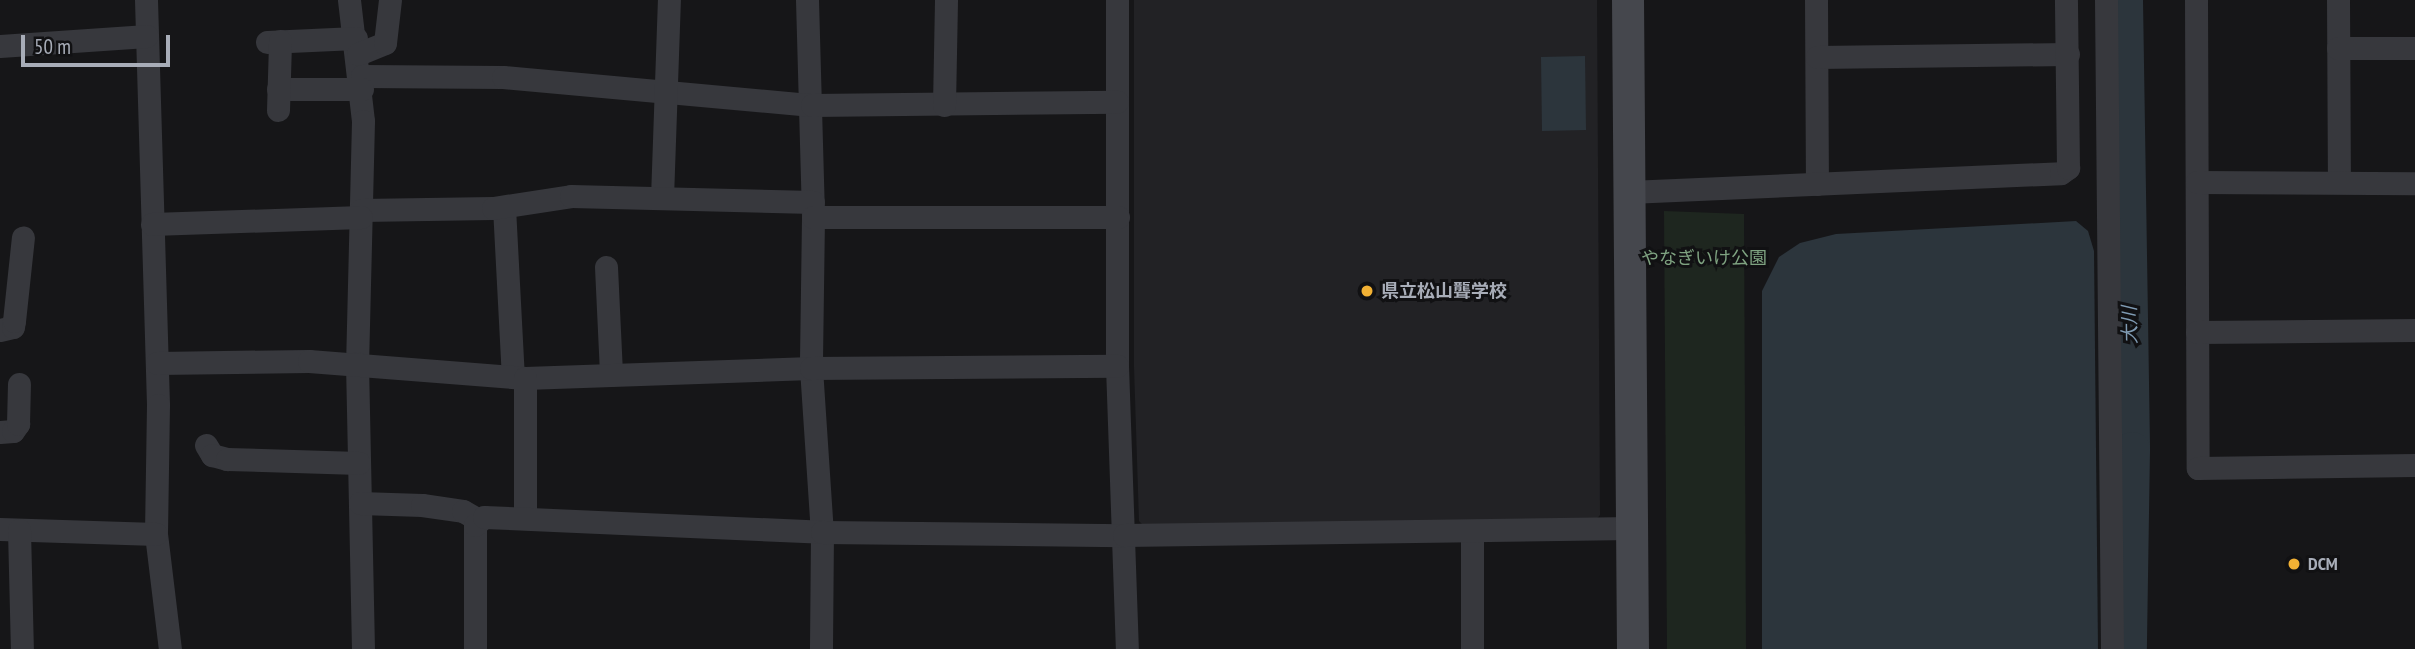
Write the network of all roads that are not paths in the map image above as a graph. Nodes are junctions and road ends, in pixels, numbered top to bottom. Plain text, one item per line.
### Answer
1 (146, 0) edge
2 (349, 0) edge
3 (390, 0) edge
4 (669, 0) edge
5 (807, 0) edge
6 (946, 0) edge
7 (1117, 0) edge
8 (1628, 0) edge
9 (1816, 0) edge
10 (2066, 0) edge
11 (2106, 0) edge
12 (2196, 0) edge
13 (2338, 0) edge
14 (147, 36) junction
15 (0, 46) edge
16 (2339, 48) junction
17 (2415, 48) edge
18 (2068, 54) junction
19 (1817, 57) junction
20 (359, 65) junction
21 (664, 93) junction
22 (1117, 102) junction
23 (812, 105) junction
24 (944, 105) junction
25 (2339, 181) junction
26 (2197, 183) junction
27 (2415, 183) edge
28 (1817, 184) junction
29 (1629, 192) junction
30 (662, 198) junction
31 (504, 207) junction
32 (813, 210) junction
33 (361, 214) junction
34 (1118, 217) junction
35 (152, 224) junction
36 (23, 237) dead end
37 (606, 267) dead end
38 (0, 330) edge
39 (2415, 330) edge
40 (2197, 332) junction
41 (157, 363) junction
42 (357, 363) junction
43 (1117, 366) junction
44 (811, 368) junction
45 (611, 375) junction
46 (519, 377) junction
47 (19, 384) dead end
48 (0, 432) edge
49 (206, 445) dead end
50 (359, 463) junction
51 (2415, 465) edge
52 (360, 503) junction
53 (525, 517) junction
54 (477, 519) junction
55 (1632, 528) junction
56 (10, 530) edge
57 (822, 532) junction
58 (1472, 532) junction
59 (156, 534) junction
60 (1124, 535) junction
61 (22, 649) edge
62 (170, 649) edge
63 (363, 649) edge
64 (475, 649) edge
65 (821, 649) edge
66 (1127, 649) edge
67 (1472, 649) edge
68 (1633, 649) edge
69 (2112, 649) edge

1 - 14 street
2 - 20 street
3 - 20 street
4 - 21 street
5 - 23 street
6 - 24 street
7 - 22 street
8 - 29 street
9 - 19 street
10 - 18 street
11 - 69 street
12 - 26 street
13 - 16 street
14 - 15 street
14 - 35 street
16 - 17 street
16 - 25 street
18 - 19 street
18 - 28 street
19 - 28 street
20 - 20 street
20 - 21 street
20 - 33 street
21 - 23 street
21 - 30 street
22 - 24 street
22 - 34 street
23 - 24 street
23 - 32 street
25 - 26 street
25 - 27 street
26 - 40 street
28 - 29 street
29 - 55 street
30 - 31 street
30 - 32 street
31 - 33 street
31 - 46 street
32 - 34 street
32 - 44 street
33 - 35 street
33 - 42 street
34 - 43 street
35 - 41 street
36 - 38 street
37 - 45 street
39 - 40 street
40 - 51 street
41 - 42 street
41 - 59 street
42 - 46 street
42 - 50 street
43 - 44 street
43 - 60 street
44 - 45 street
44 - 57 street
45 - 46 street
46 - 53 street
47 - 48 street
49 - 50 street
50 - 52 street
52 - 54 street
52 - 63 street
53 - 54 street
53 - 57 street
54 - 64 street
55 - 58 street
55 - 68 street
56 - 59 street
56 - 61 street
57 - 60 street
57 - 65 street
58 - 60 street
58 - 67 street
59 - 62 street
60 - 66 street

